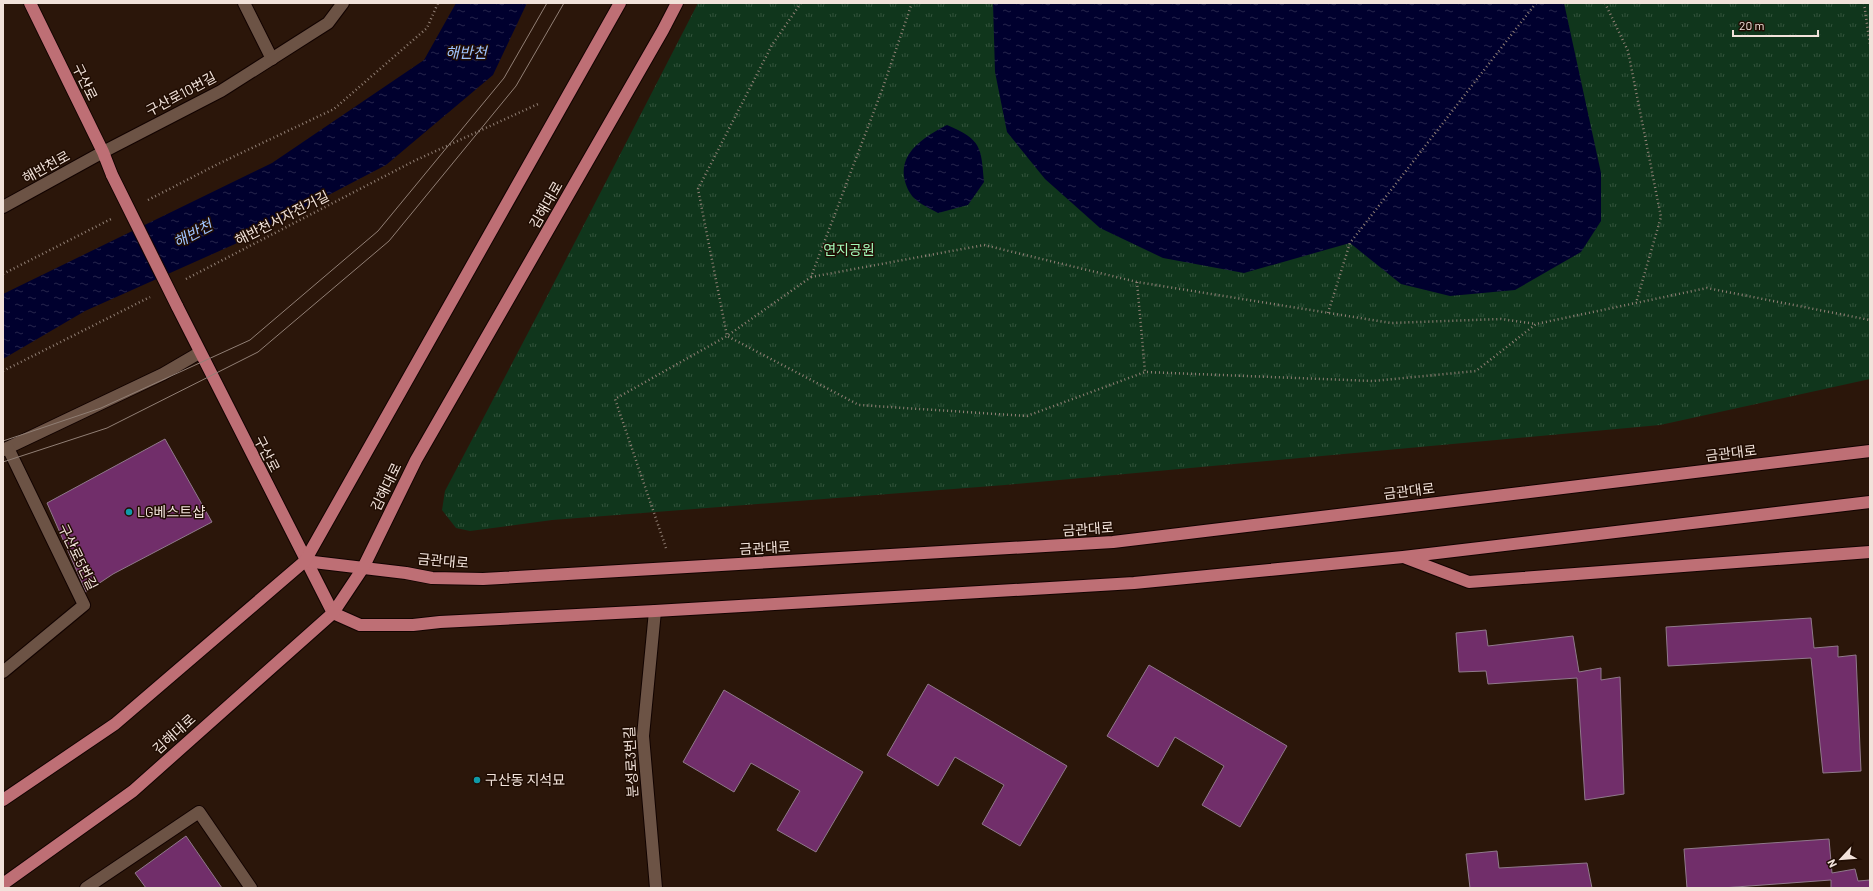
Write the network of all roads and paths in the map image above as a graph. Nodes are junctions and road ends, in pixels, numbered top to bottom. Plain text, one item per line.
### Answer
1 (30, 3) edge
2 (244, 3) edge
3 (344, 3) edge
4 (438, 3) edge
5 (620, 3) edge
6 (677, 3) edge
7 (801, 3) edge
8 (912, 3) edge
9 (1536, 3) edge
10 (1605, 3) edge
11 (1864, 3) edge
12 (1870, 45) edge
13 (272, 59) junction
14 (573, 88) junction
15 (103, 152) junction
16 (142, 203) dead end
17 (3, 208) edge
18 (114, 218) dead end
19 (3, 274) edge
20 (811, 277) junction
21 (183, 280) dead end
22 (1136, 282) junction
23 (155, 295) dead end
24 (1636, 303) junction
25 (1328, 313) junction
26 (1870, 320) edge
27 (1536, 324) junction
28 (726, 336) junction
29 (199, 352) junction
30 (3, 371) edge
31 (1145, 372) junction
32 (6, 449) edge
33 (1870, 451) edge
34 (1870, 502) edge
35 (1870, 552) edge
36 (1403, 556) junction
37 (305, 561) junction
38 (363, 568) junction
39 (673, 568) junction
40 (654, 611) junction
41 (333, 613) junction
42 (3, 672) edge
43 (3, 800) edge
44 (3, 884) edge
45 (653, 887) edge
46 (86, 888) edge
47 (251, 888) edge

1 - 15 main road, 구산로
2 - 13 street
3 - 13 street, 구산로10번길
4 - 16 path
5 - 14 main road
6 - 38 main road, 김해대로
7 - 28 path
8 - 20 path
9 - 25 path
10 - 24 path
11 - 12 path
13 - 15 street, 구산로10번길
14 - 21 path, 해반천서자전거길
14 - 37 main road
15 - 17 street, 해반천로
15 - 29 main road, 구산로, bridge
18 - 19 path
20 - 22 path
20 - 28 path
22 - 25 path
22 - 31 path
23 - 30 path
24 - 26 path
24 - 27 path
25 - 27 path
27 - 31 path
28 - 31 path
28 - 39 path
29 - 32 street, 구산로5번길
29 - 37 main road, 구산로
32 - 42 street, 구산로5번길
33 - 39 main road, 금관대로
34 - 36 main road
35 - 36 main road
36 - 40 main road
37 - 38 main road, 금관대로
37 - 41 main road, 구산로
37 - 43 main road
38 - 39 main road, 금관대로
38 - 41 main road, 김해대로
40 - 41 main road
40 - 45 street, 분성로3번길
41 - 44 main road, 김해대로
46 - 47 street

